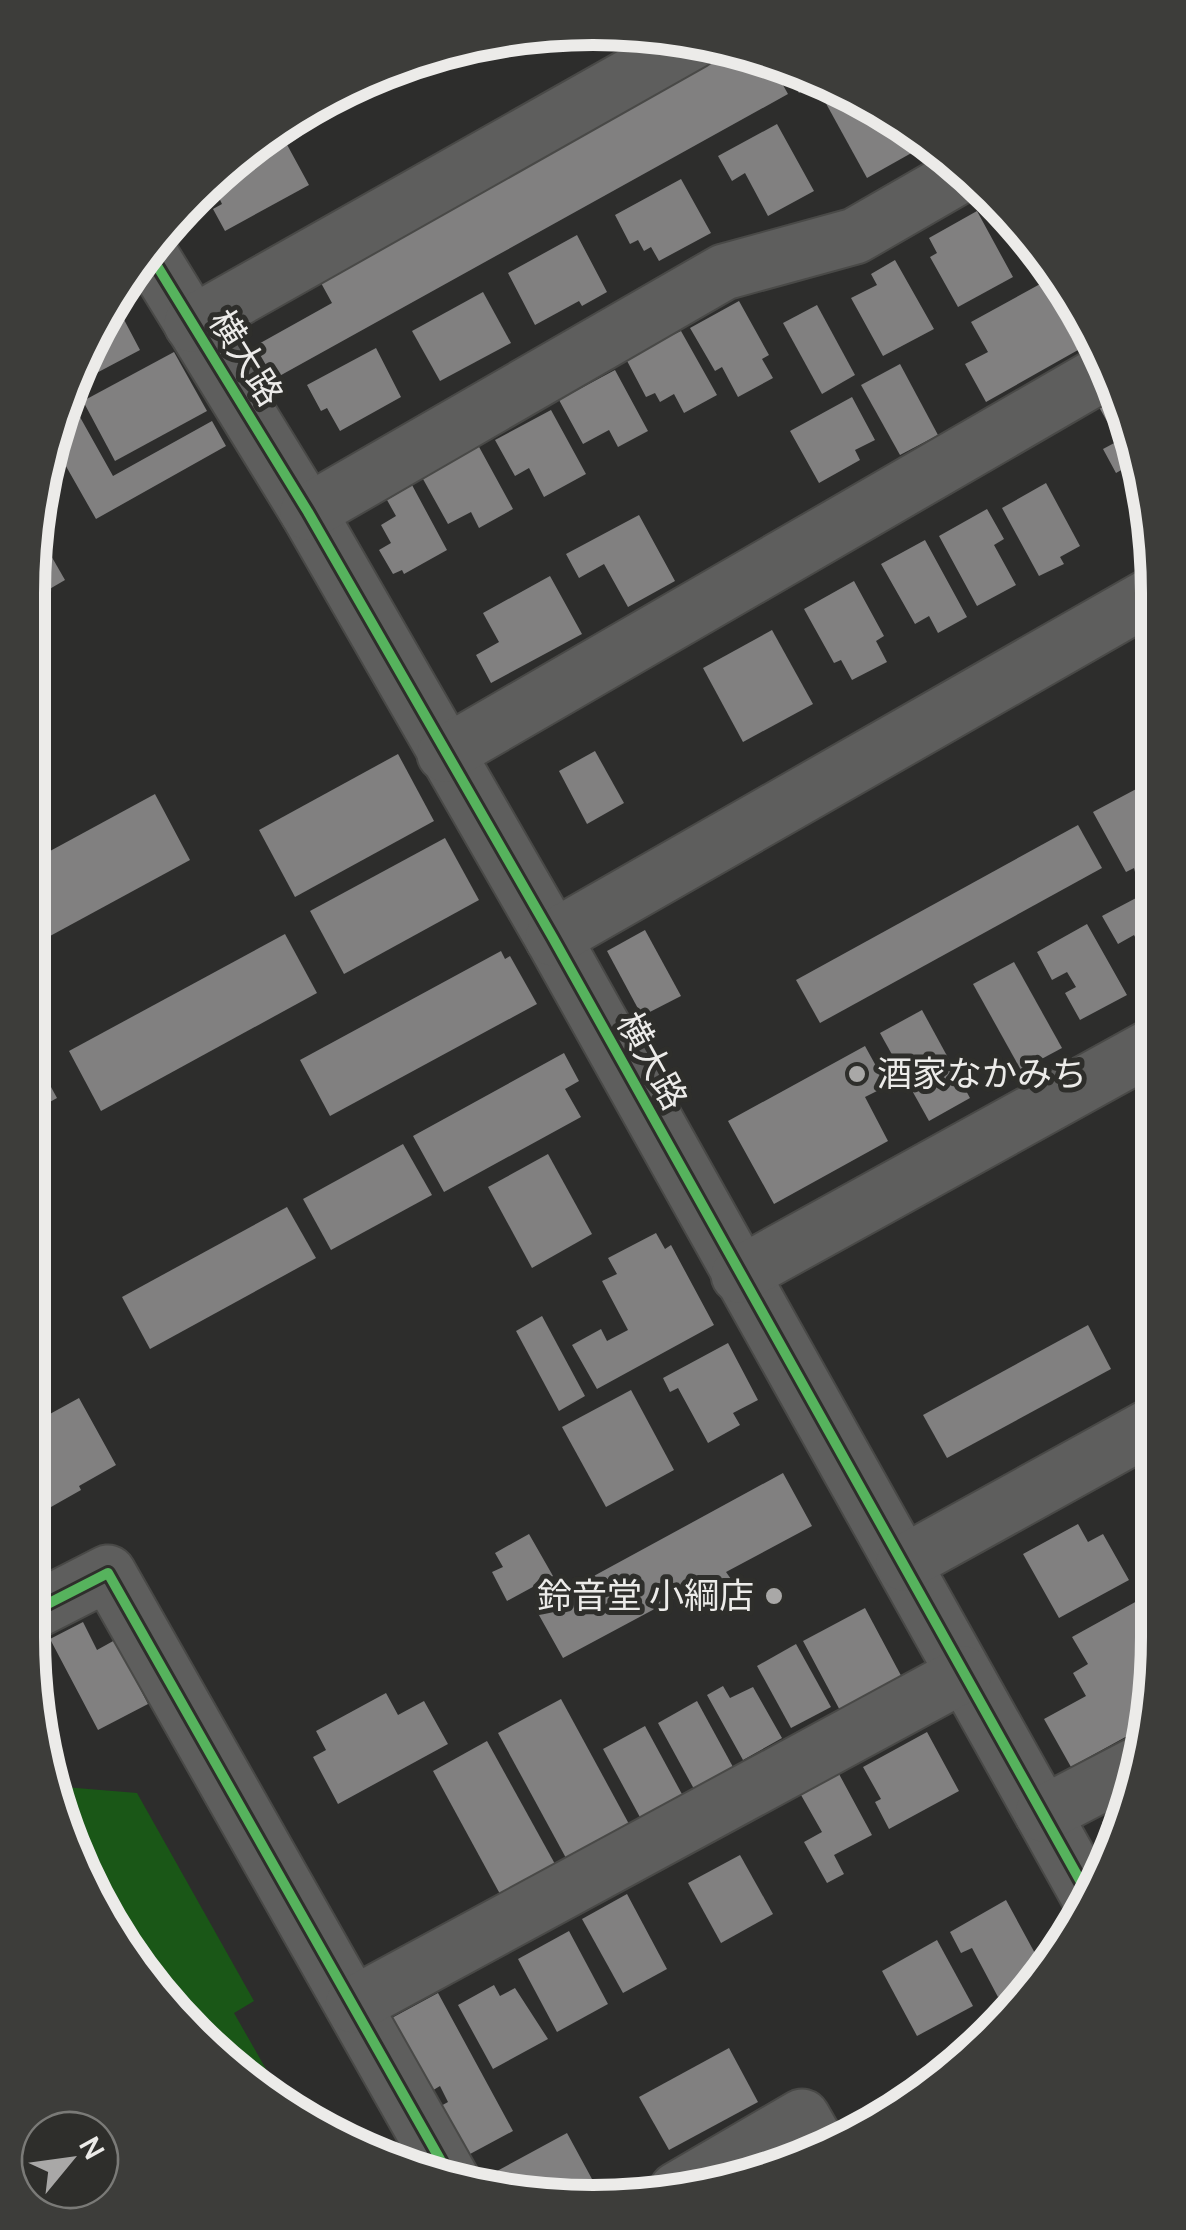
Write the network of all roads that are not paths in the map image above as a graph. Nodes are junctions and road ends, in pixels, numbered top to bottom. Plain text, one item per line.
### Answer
1 (674, 52) edge
2 (953, 180) edge
3 (155, 263) edge
4 (192, 324) junction
5 (1096, 377) edge
6 (308, 512) junction
7 (1141, 601) edge
8 (445, 754) junction
9 (553, 938) junction
10 (1141, 1053) edge
11 (739, 1275) junction
12 (1141, 1432) edge
13 (904, 1562) junction
14 (45, 1605) edge
15 (964, 1674) junction
16 (1124, 1772) edge
17 (1042, 1814) junction
18 (1082, 1884) edge
19 (353, 2005) junction
20 (814, 2138) edge
21 (442, 2163) edge
22 (706, 2173) edge

1 - 4 street
2 - 6 street
3 - 4 street, 横大路
4 - 6 street, 横大路
5 - 8 street
6 - 8 street, 横大路
7 - 9 street
8 - 9 street, 横大路
9 - 11 street, 横大路
10 - 11 street
11 - 13 street, 横大路
12 - 13 street
13 - 15 street, 横大路
14 - 19 street
15 - 17 street, 横大路
15 - 19 street
16 - 17 street
17 - 18 street, 横大路
19 - 21 street
20 - 22 street

